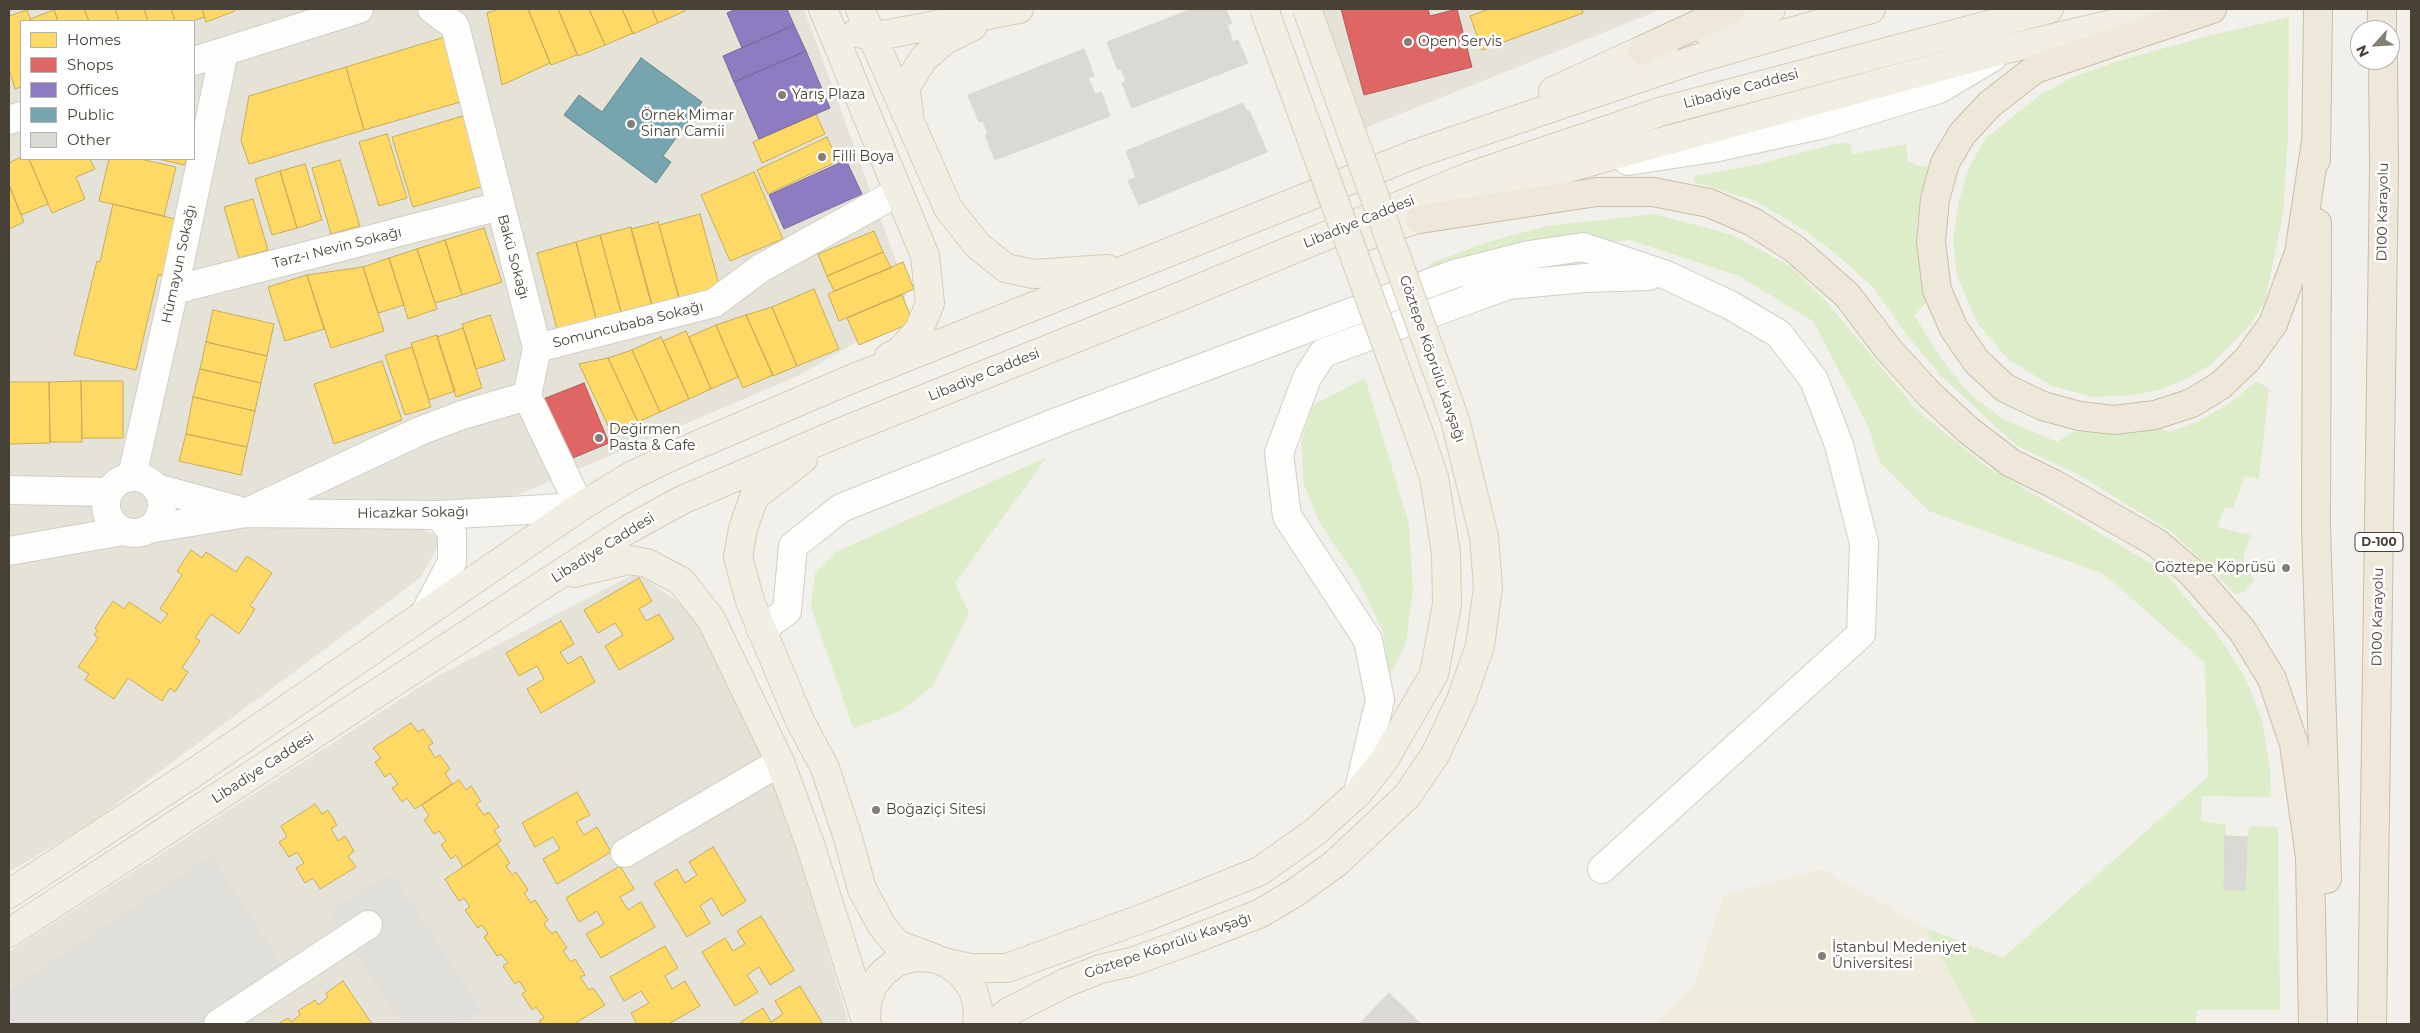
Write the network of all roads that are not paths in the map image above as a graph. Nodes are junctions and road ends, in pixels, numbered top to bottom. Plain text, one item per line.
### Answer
1 (359, 9) edge
2 (432, 9) edge
3 (860, 9) edge
4 (1264, 9) edge
5 (1307, 9) edge
6 (1731, 9) edge
7 (1771, 9) edge
8 (1870, 9) edge
9 (2049, 9) edge
10 (2174, 9) edge
11 (2212, 9) edge
12 (2318, 9) edge
13 (1009, 11) edge
14 (827, 18) edge
15 (873, 36) junction
16 (1642, 50) junction
17 (224, 52) junction
18 (195, 61) edge
19 (2383, 70) edge
20 (910, 125) junction
21 (2316, 141) junction
22 (1415, 154) junction
23 (898, 192) junction
24 (500, 206) junction
25 (1420, 219) junction
26 (1133, 267) junction
27 (1666, 275) junction
28 (174, 290) junction
29 (1176, 298) junction
30 (537, 348) junction
31 (849, 380) junction
32 (527, 396) junction
33 (834, 435) junction
34 (132, 476) junction
35 (156, 488) junction
36 (9, 490) edge
37 (109, 492) junction
38 (580, 507) junction
39 (246, 513) junction
40 (439, 515) junction
41 (149, 529) junction
42 (122, 531) junction
43 (9, 551) edge
44 (558, 576) junction
45 (425, 613) junction
46 (761, 630) junction
47 (780, 762) junction
48 (1358, 793) junction
49 (625, 853) dead end
50 (1602, 869) dead end
51 (9, 894) edge
52 (368, 925) dead end
53 (9, 933) edge
54 (939, 961) junction
55 (867, 1021) edge
56 (2313, 1023) edge
57 (218, 1024) edge
58 (977, 1024) edge
59 (993, 1024) edge
60 (2372, 1024) edge

1 - 17 street
2 - 24 street, Bakü Sokağı
3 - 15 main road
4 - 48 main road, bridge
5 - 59 main road, Göztepe Köprülü Kavşağı, bridge
6 - 16 highway
7 - 16 main road
8 - 22 main road
9 - 29 main road, Libadiye Caddesi
10 - 25 main road
11 - 21 highway
12 - 21 highway
13 - 15 main road
13 - 20 main road
14 - 15 main road
14 - 23 main road
15 - 20 main road
16 - 22 main road
17 - 18 street
17 - 28 street, Hümayun Sokağı
19 - 60 highway, D100 Karayolu / D-100
20 - 26 main road
21 - 56 highway
22 - 26 main road
23 - 30 street, Somuncubaba Sokağı
23 - 31 main road
24 - 28 street, Tarz-ı Nevin Sokağı
24 - 30 street, Bakü Sokağı
25 - 29 main road
25 - 56 highway
26 - 31 main road
27 - 46 street
27 - 48 street
27 - 50 street
28 - 34 street, Hümayun Sokağı
29 - 33 main road, Libadiye Caddesi
30 - 32 street, Bakü Sokağı
31 - 38 main road
32 - 38 street
32 - 39 street
33 - 44 main road, Libadiye Caddesi
33 - 46 main road
34 - 35 street
34 - 37 street
35 - 39 street, Hicazkar Sokağı
35 - 41 street
36 - 37 street
37 - 42 street
38 - 40 street, Hicazkar Sokağı
38 - 45 main road
39 - 40 street, Hicazkar Sokağı
39 - 41 street, Hicazkar Sokağı
40 - 45 street
41 - 42 street
42 - 43 street
44 - 47 main road
44 - 53 main road, Libadiye Caddesi
45 - 51 main road
46 - 54 main road
47 - 49 street
47 - 55 main road
48 - 54 main road
52 - 57 street
54 - 55 main road
54 - 58 main road

